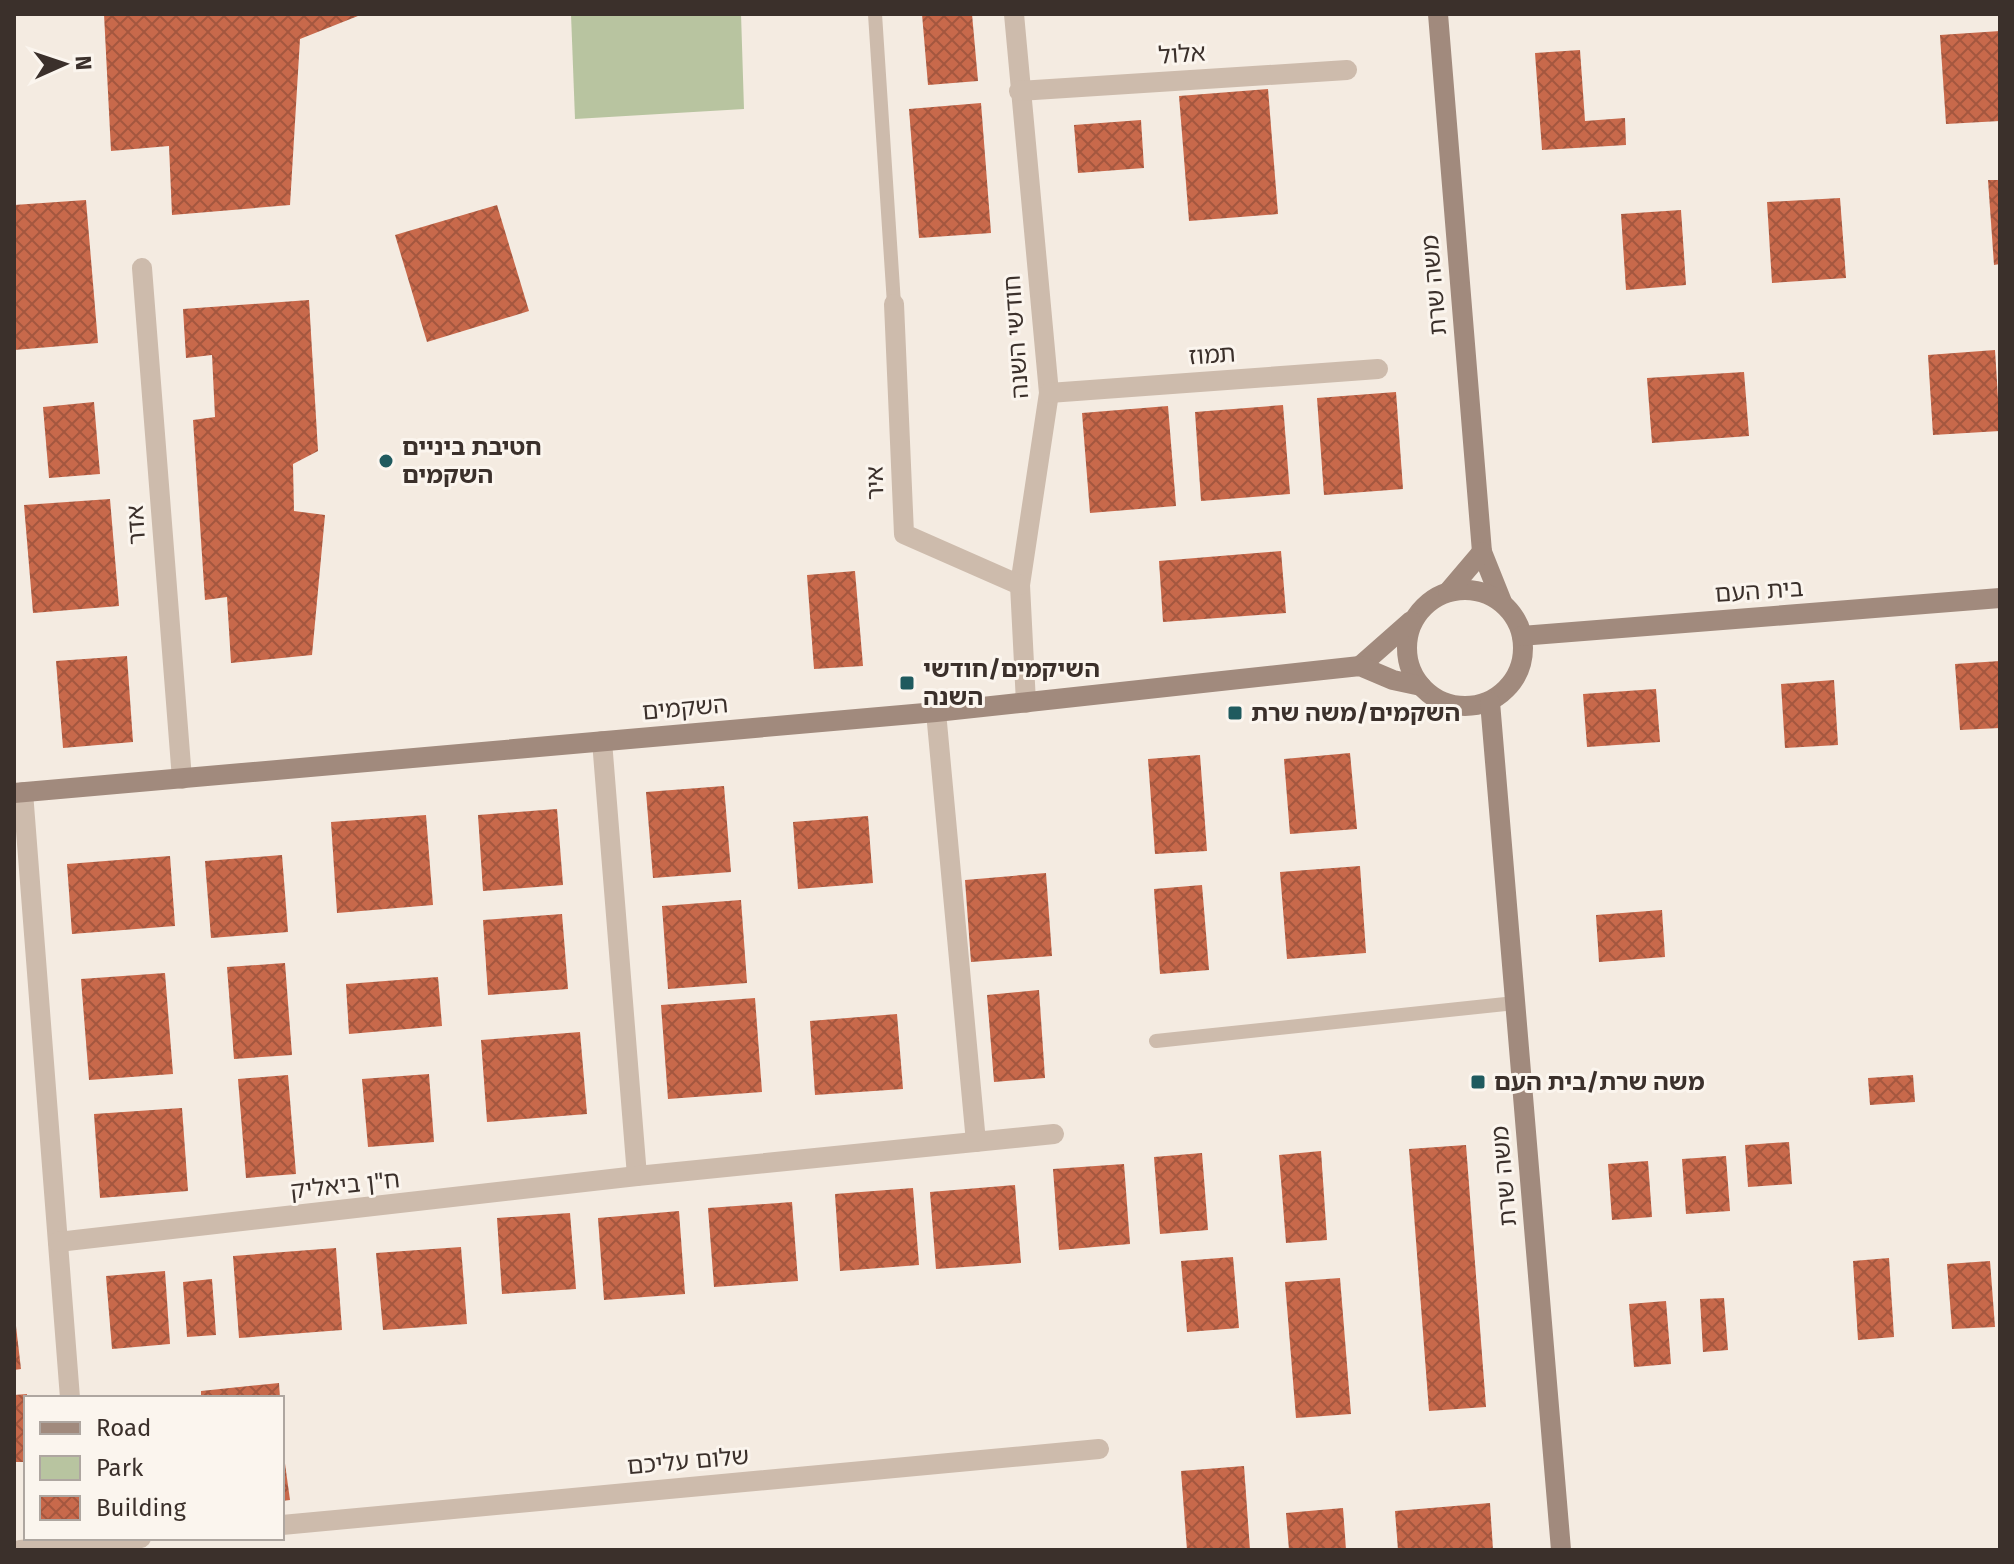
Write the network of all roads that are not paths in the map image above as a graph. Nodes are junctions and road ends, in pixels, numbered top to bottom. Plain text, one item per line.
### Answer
1 (875, 14) edge
2 (1014, 14) edge
3 (1438, 14) edge
4 (1347, 70) dead end
5 (1019, 91) junction
6 (142, 268) dead end
7 (894, 304) joint
8 (1378, 369) dead end
9 (1049, 393) junction
10 (1482, 552) junction
11 (1020, 585) junction
12 (1448, 592) junction
13 (2000, 598) edge
14 (1502, 602) junction
15 (1417, 614) junction
16 (1522, 636) junction
17 (1360, 666) junction
18 (1421, 686) junction
19 (1490, 702) junction
20 (1026, 703) junction
21 (936, 712) junction
22 (602, 741) junction
23 (182, 779) junction
24 (18, 793) edge
25 (1515, 1003) junction
26 (1156, 1041) dead end
27 (1054, 1134) dead end
28 (976, 1142) junction
29 (637, 1176) junction
30 (58, 1242) junction
31 (70, 1396) edge
32 (1099, 1449) dead end
33 (284, 1525) edge
34 (121, 1540) edge
35 (20, 1550) edge
36 (1561, 1550) edge

1 - 7 lane
2 - 5 street, חודשי השנה
3 - 10 street, משה שרת
4 - 5 street, אלול
5 - 9 street, חודשי השנה
6 - 23 street, אדר
7 - 11 street, איר
8 - 9 street, תמוז
9 - 11 street, חודשי השנה
10 - 12 street
10 - 14 street, משה שרת
11 - 20 street, חודשי השנה
12 - 14 street
12 - 15 street
13 - 16 street, בית העם
14 - 16 street
15 - 17 street
15 - 18 street
16 - 19 street
17 - 18 street, השקמים
17 - 20 street, השקמים
18 - 19 street
19 - 25 street, משה שרת
20 - 21 street, השקמים
21 - 22 street, השקמים
21 - 28 street
22 - 23 street, השקמים
22 - 29 street
23 - 24 street, השקמים
24 - 30 street
25 - 26 lane
25 - 36 street, משה שרת
27 - 28 street, ח"ן ביאליק
28 - 29 street, ח"ן ביאליק
29 - 30 street, ח"ן ביאליק
30 - 31 street
32 - 33 street, שלום עליכם
34 - 35 street

